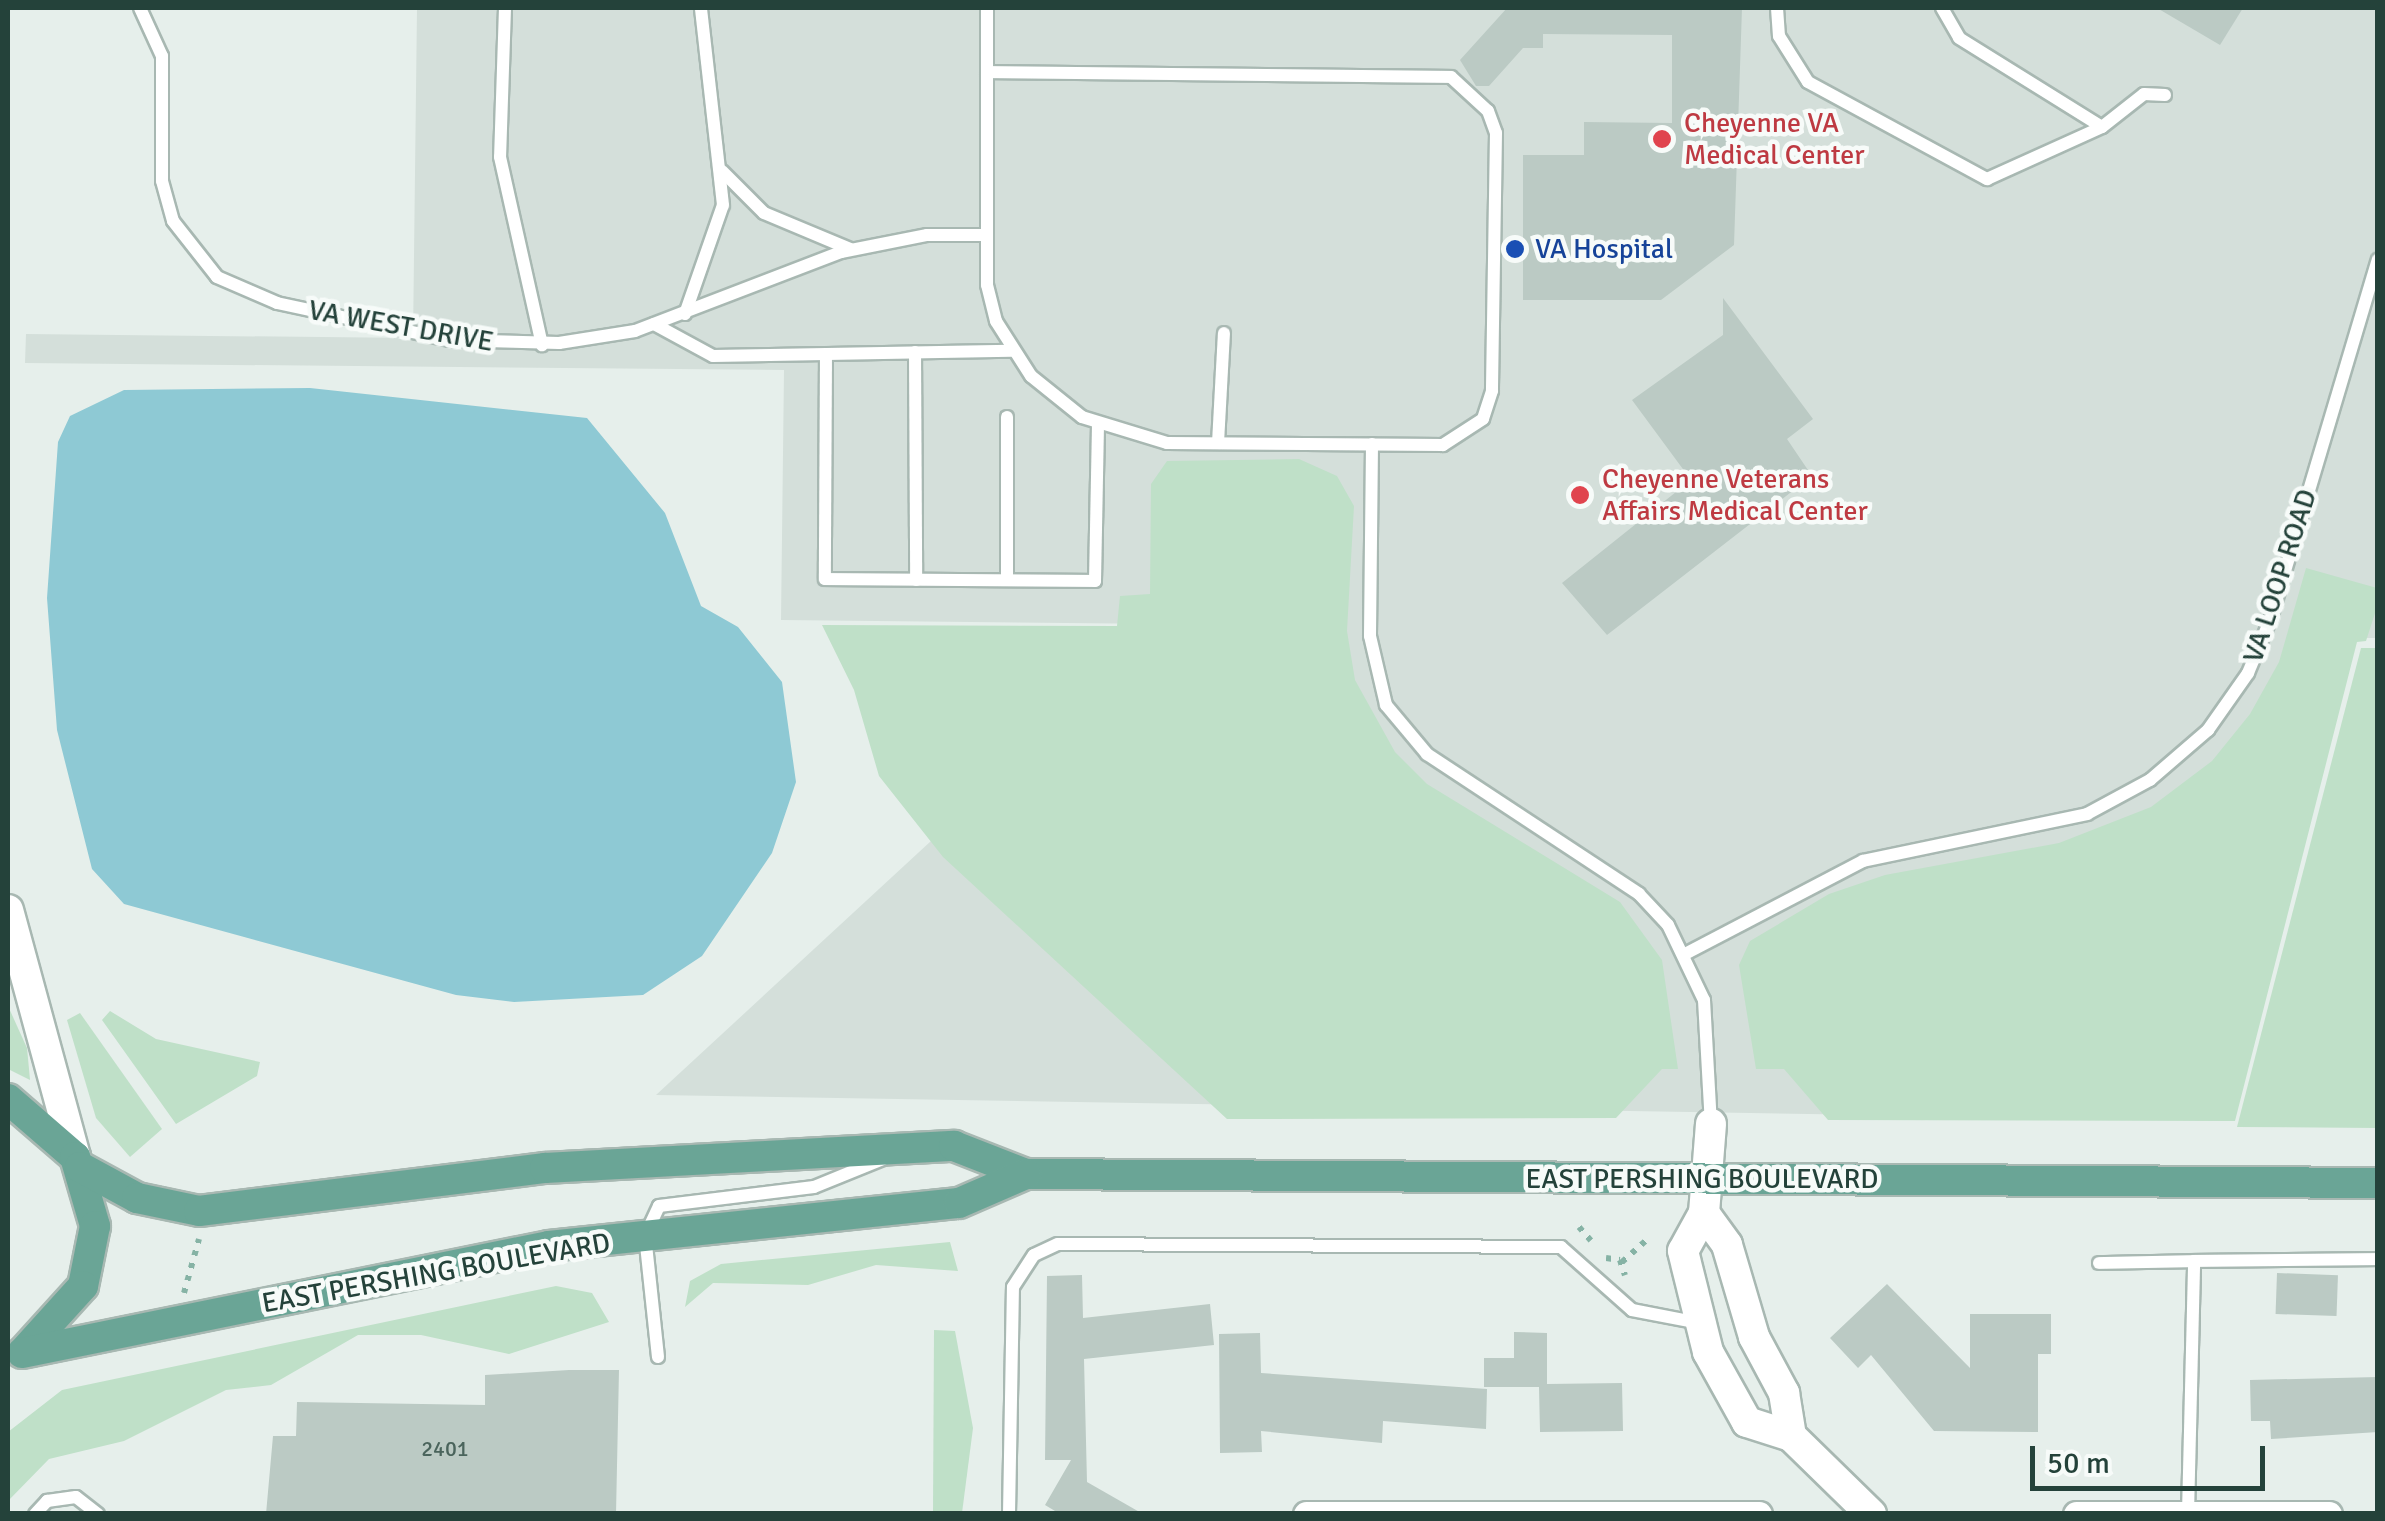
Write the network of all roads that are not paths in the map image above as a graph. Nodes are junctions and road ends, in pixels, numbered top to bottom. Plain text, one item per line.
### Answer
1 (140, 8) edge
2 (505, 8) edge
3 (701, 8) edge
4 (987, 8) edge
5 (1776, 8) edge
6 (1942, 8) edge
7 (987, 72) junction
8 (2165, 95) dead end
9 (2102, 126) junction
10 (722, 171) junction
11 (987, 235) junction
12 (853, 250) junction
13 (2378, 260) edge
14 (685, 314) junction
15 (654, 324) junction
16 (1224, 333) dead end
17 (542, 345) junction
18 (1011, 350) junction
19 (914, 352) junction
20 (826, 354) junction
21 (1007, 416) dead end
22 (1098, 424) junction
23 (1218, 443) junction
24 (1372, 444) junction
25 (916, 580) junction
26 (1007, 580) junction
27 (8, 910) edge
28 (1685, 954) junction
29 (8, 1099) edge
30 (1711, 1124) joint
31 (907, 1147) junction
32 (78, 1162) junction
33 (1026, 1174) junction
34 (1707, 1180) junction
35 (2378, 1184) edge
36 (1704, 1214) junction
37 (645, 1236) junction
38 (2378, 1259) edge
39 (2194, 1260) junction
40 (2098, 1263) dead end
41 (1699, 1323) junction
42 (658, 1356) dead end
43 (12, 1359) edge
44 (1791, 1436) junction
45 (1411, 1511) edge
46 (1622, 1513) edge
47 (2253, 1513) edge
48 (36, 1514) edge
49 (98, 1514) edge
50 (1008, 1514) edge
51 (1306, 1514) edge
52 (1760, 1514) edge
53 (1871, 1514) edge
54 (2076, 1514) edge
55 (2188, 1514) edge
56 (2329, 1514) edge

1 - 17 lane, VA WEST DRIVE
2 - 17 lane
3 - 10 lane
4 - 7 lane
5 - 9 lane
6 - 9 lane
7 - 11 lane
7 - 24 lane
8 - 9 lane
10 - 12 lane
10 - 14 lane
11 - 12 lane, VA WEST DRIVE
11 - 18 lane
12 - 14 lane, VA WEST DRIVE
13 - 28 lane, VA LOOP ROAD
14 - 15 lane, VA WEST DRIVE
15 - 17 lane, VA WEST DRIVE
15 - 20 lane
16 - 23 lane
18 - 19 lane
18 - 22 lane
19 - 20 lane
19 - 25 lane
20 - 25 lane
21 - 26 lane
22 - 23 lane
22 - 26 lane
23 - 24 lane
24 - 28 lane
25 - 26 lane
27 - 32 street
28 - 30 lane
29 - 32 main road, EAST PERSHING BOULEVARD
30 - 34 street
31 - 32 main road, EAST PERSHING BOULEVARD
31 - 33 main road, EAST PERSHING BOULEVARD
31 - 37 lane
32 - 43 main road, EAST PERSHING BOULEVARD
33 - 34 main road, EAST PERSHING BOULEVARD
33 - 37 main road, EAST PERSHING BOULEVARD
34 - 35 main road, EAST PERSHING BOULEVARD
34 - 36 street
36 - 41 street
36 - 44 street
37 - 42 lane
37 - 43 main road, EAST PERSHING BOULEVARD
38 - 39 lane
39 - 40 lane
39 - 55 lane
41 - 44 street
41 - 50 lane
44 - 53 street
45 - 46 street
45 - 51 street
46 - 52 street
47 - 55 street
47 - 56 street
48 - 49 lane
54 - 55 street

